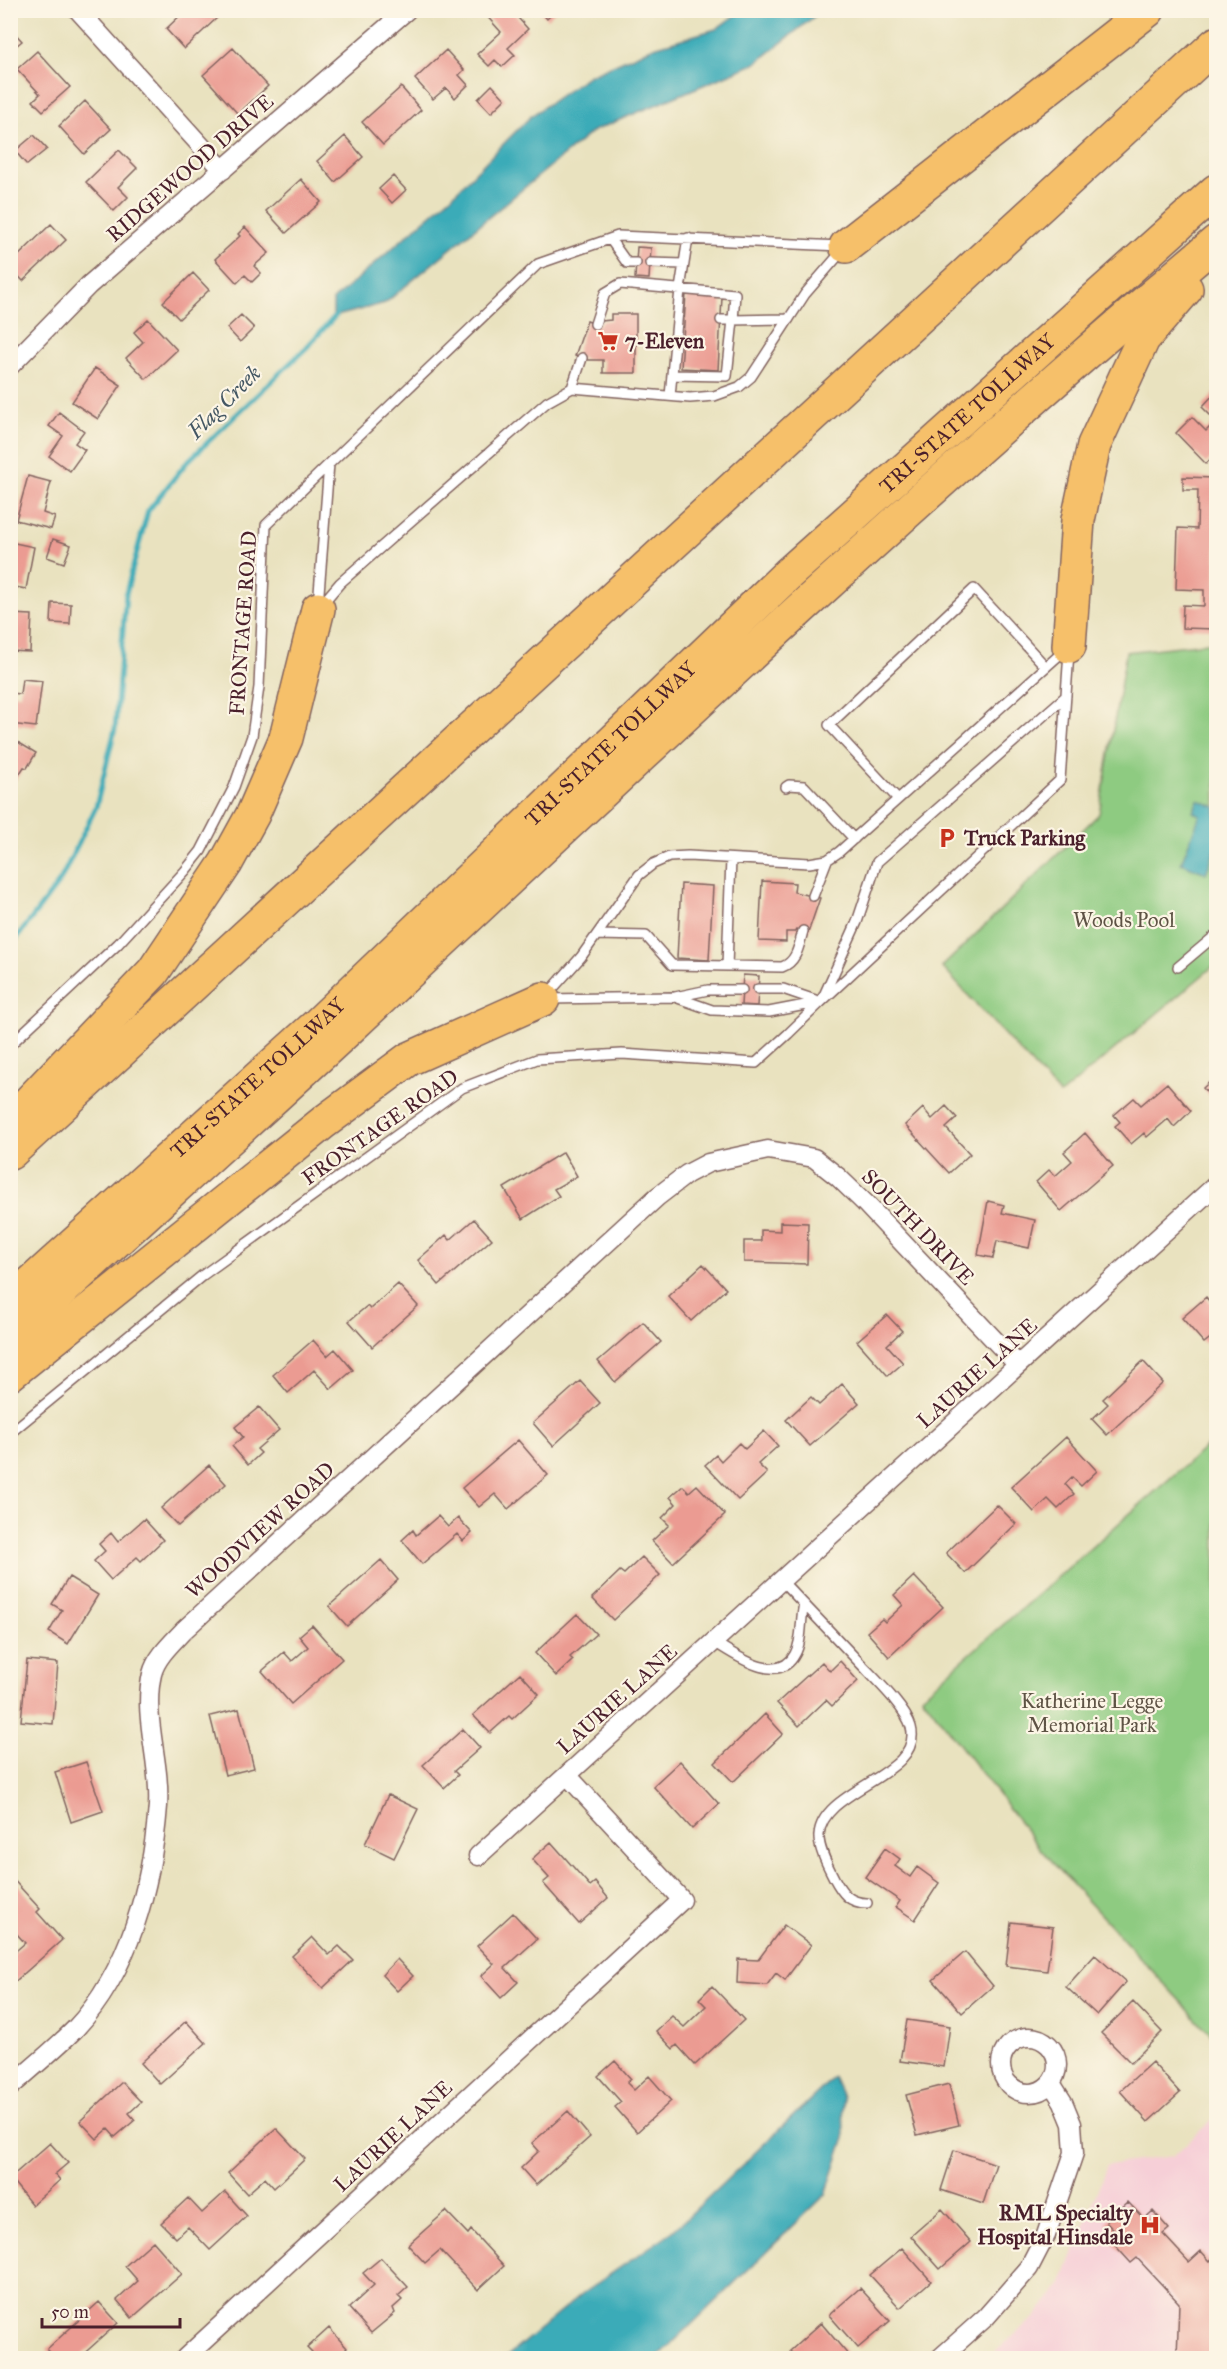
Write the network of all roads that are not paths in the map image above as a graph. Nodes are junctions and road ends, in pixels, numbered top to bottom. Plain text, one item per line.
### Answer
1 (78, 10) edge
2 (407, 10) edge
3 (1148, 10) edge
4 (1216, 44) edge
5 (223, 170) junction
6 (1216, 191) edge
7 (688, 238) junction
8 (610, 239) junction
9 (1216, 242) edge
10 (846, 246) junction
11 (1216, 253) edge
12 (636, 263) dead end
13 (650, 263) dead end
14 (684, 264) junction
15 (680, 289) junction
16 (789, 319) junction
17 (721, 320) dead end
18 (733, 320) junction
19 (594, 324) dead end
20 (719, 347) dead end
21 (730, 348) junction
22 (582, 358) dead end
23 (11, 362) edge
24 (672, 375) junction
25 (572, 388) junction
26 (670, 396) junction
27 (329, 464) junction
28 (318, 609) junction
29 (1058, 656) junction
30 (1066, 696) junction
31 (786, 787) dead end
32 (898, 800) junction
33 (854, 839) junction
34 (731, 859) junction
35 (826, 860) junction
36 (813, 896) dead end
37 (803, 931) dead end
38 (597, 935) junction
39 (1216, 935) edge
40 (727, 966) junction
41 (1178, 967) dead end
42 (758, 989) dead end
43 (742, 990) dead end
44 (675, 997) junction
45 (543, 999) junction
46 (821, 1002) junction
47 (10, 1045) edge
48 (10, 1122) edge
49 (768, 1150) joint
50 (10, 1153) edge
51 (1216, 1185) edge
52 (10, 1302) edge
53 (10, 1338) edge
54 (1018, 1365) junction
55 (10, 1374) edge
56 (10, 1433) edge
57 (781, 1580) junction
58 (804, 1604) junction
59 (714, 1642) junction
60 (567, 1775) junction
61 (478, 1856) dead end
62 (867, 1903) dead end
63 (1051, 2083) dead end
64 (10, 2087) edge
65 (185, 2358) edge
66 (940, 2358) edge

1 - 5 street
2 - 5 street, RIDGEWOOD DRIVE
3 - 10 highway
4 - 50 highway
5 - 23 street, RIDGEWOOD DRIVE
6 - 52 highway, TRI-STATE TOLLWAY
7 - 8 lane, FRONTAGE ROAD
7 - 10 lane, FRONTAGE ROAD
7 - 14 lane
8 - 12 lane
8 - 27 lane, FRONTAGE ROAD
9 - 53 highway, TRI-STATE TOLLWAY
10 - 16 lane
11 - 29 highway
13 - 14 lane
14 - 15 lane
15 - 18 lane
15 - 19 lane
15 - 24 lane
16 - 18 lane
16 - 26 lane
17 - 18 lane
18 - 21 lane
20 - 21 lane
21 - 24 lane
22 - 25 lane
24 - 26 lane
25 - 26 lane
25 - 28 lane
27 - 28 lane
27 - 47 lane, FRONTAGE ROAD
28 - 48 highway
29 - 30 lane, FRONTAGE ROAD
29 - 32 lane
29 - 32 lane
30 - 46 lane
30 - 46 lane, FRONTAGE ROAD
31 - 33 lane
32 - 33 lane
33 - 35 lane
34 - 35 lane
34 - 38 lane
34 - 40 lane
35 - 36 lane
37 - 40 lane
38 - 40 lane
38 - 45 lane
39 - 41 lane
42 - 46 lane
43 - 44 lane
44 - 45 lane
44 - 46 lane
45 - 55 highway
46 - 56 lane, FRONTAGE ROAD
49 - 54 street, SOUTH DRIVE
49 - 64 street, WOODVIEW ROAD
51 - 54 street, LAURIE LANE
54 - 57 street, LAURIE LANE
57 - 58 lane
57 - 59 street, LAURIE LANE
58 - 59 lane
58 - 62 lane
59 - 60 street, LAURIE LANE
60 - 61 street
60 - 65 street, LAURIE LANE
63 - 66 street

